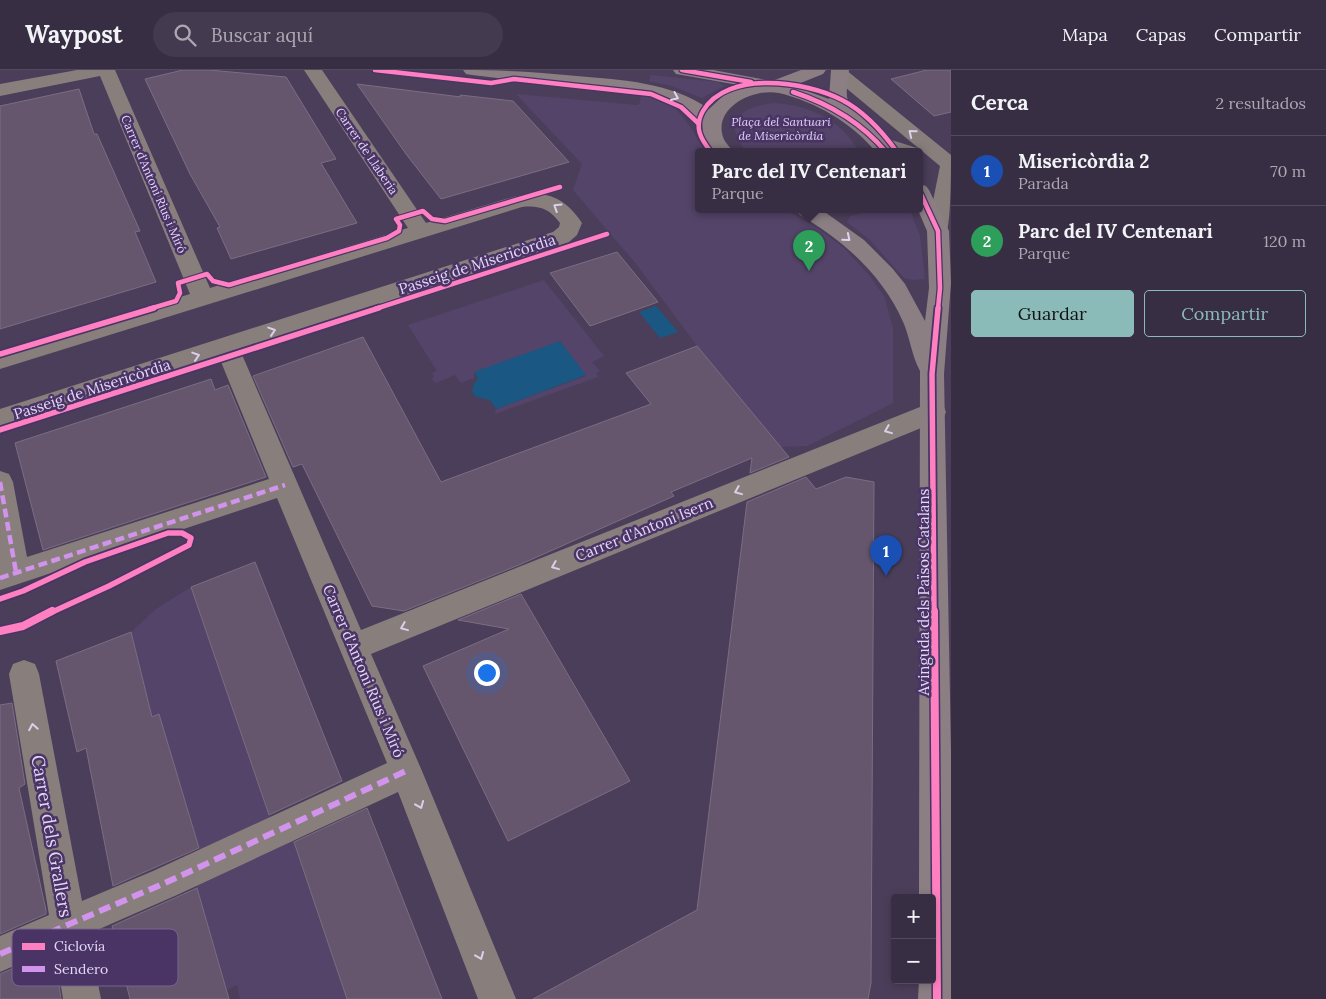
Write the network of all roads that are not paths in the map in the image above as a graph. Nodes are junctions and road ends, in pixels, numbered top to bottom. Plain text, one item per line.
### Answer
1 (105, 70) edge
2 (313, 70) edge
3 (472, 70) edge
4 (682, 70) edge
5 (817, 70) edge
6 (840, 72) edge
7 (773, 87) junction
8 (0, 90) edge
9 (848, 116) junction
10 (712, 120) junction
11 (883, 147) edge
12 (721, 148) edge
13 (923, 161) edge
14 (950, 164) edge
15 (923, 199) edge
16 (813, 213) edge
17 (422, 231) junction
18 (938, 231) junction
19 (203, 297) junction
20 (226, 346) junction
21 (0, 360) edge
22 (932, 374) junction
23 (934, 412) junction
24 (0, 418) edge
25 (0, 482) edge
26 (285, 485) junction
27 (8, 575) edge
28 (354, 647) junction
29 (24, 674) dead end
30 (406, 771) junction
31 (944, 891) edge
32 (68, 924) junction
33 (57, 929) edge
34 (69, 929) edge
35 (12, 949) edge
36 (0, 954) edge
37 (80, 986) edge
38 (82, 999) edge
39 (497, 999) edge
40 (937, 999) edge

1 - 8 street
1 - 19 street, Carrer d'Antoni Rius i Miró
2 - 17 street, Carrer de Llaberia
3 -> 10 main road
4 - 7 main road
5 - 7 main road
6 - 9 main road
14 -> 6 street
7 - 9 main road
7 - 10 main road
9 - 11 main road
10 - 12 main road
13 - 14 street
14 - 18 street, Avinguda dels Països Catalans
15 - 18 main road, Avinguda dels Països Catalans
16 -> 22 main road, Avinguda dels Països Catalans
17 - 19 street, Passeig de Misericòrdia
20 -> 17 street, Passeig de Misericòrdia
18 - 22 main road, Avinguda dels Països Catalans
19 - 21 street, Passeig de Misericòrdia
24 -> 20 street, Passeig de Misericòrdia
20 - 26 street, Carrer d'Antoni Rius i Miró
22 - 23 main road, Avinguda dels Països Catalans
23 -> 28 street, Carrer d'Antoni Isern
23 - 31 main road, Avinguda dels Països Catalans
25 - 27 street
26 - 27 street
26 - 28 street, Carrer d'Antoni Rius i Miró
28 - 30 street, Carrer d'Antoni Rius i Miró
32 -> 29 street, Carrer dels Grallers
30 - 32 street
30 -> 39 street, Carrer d'Antoni Rius i Miró
31 - 40 main road, Avinguda dels Països Catalans
32 - 33 street
32 - 34 street, Carrer dels Grallers
35 - 36 street
37 - 38 street, Carrer dels Grallers

